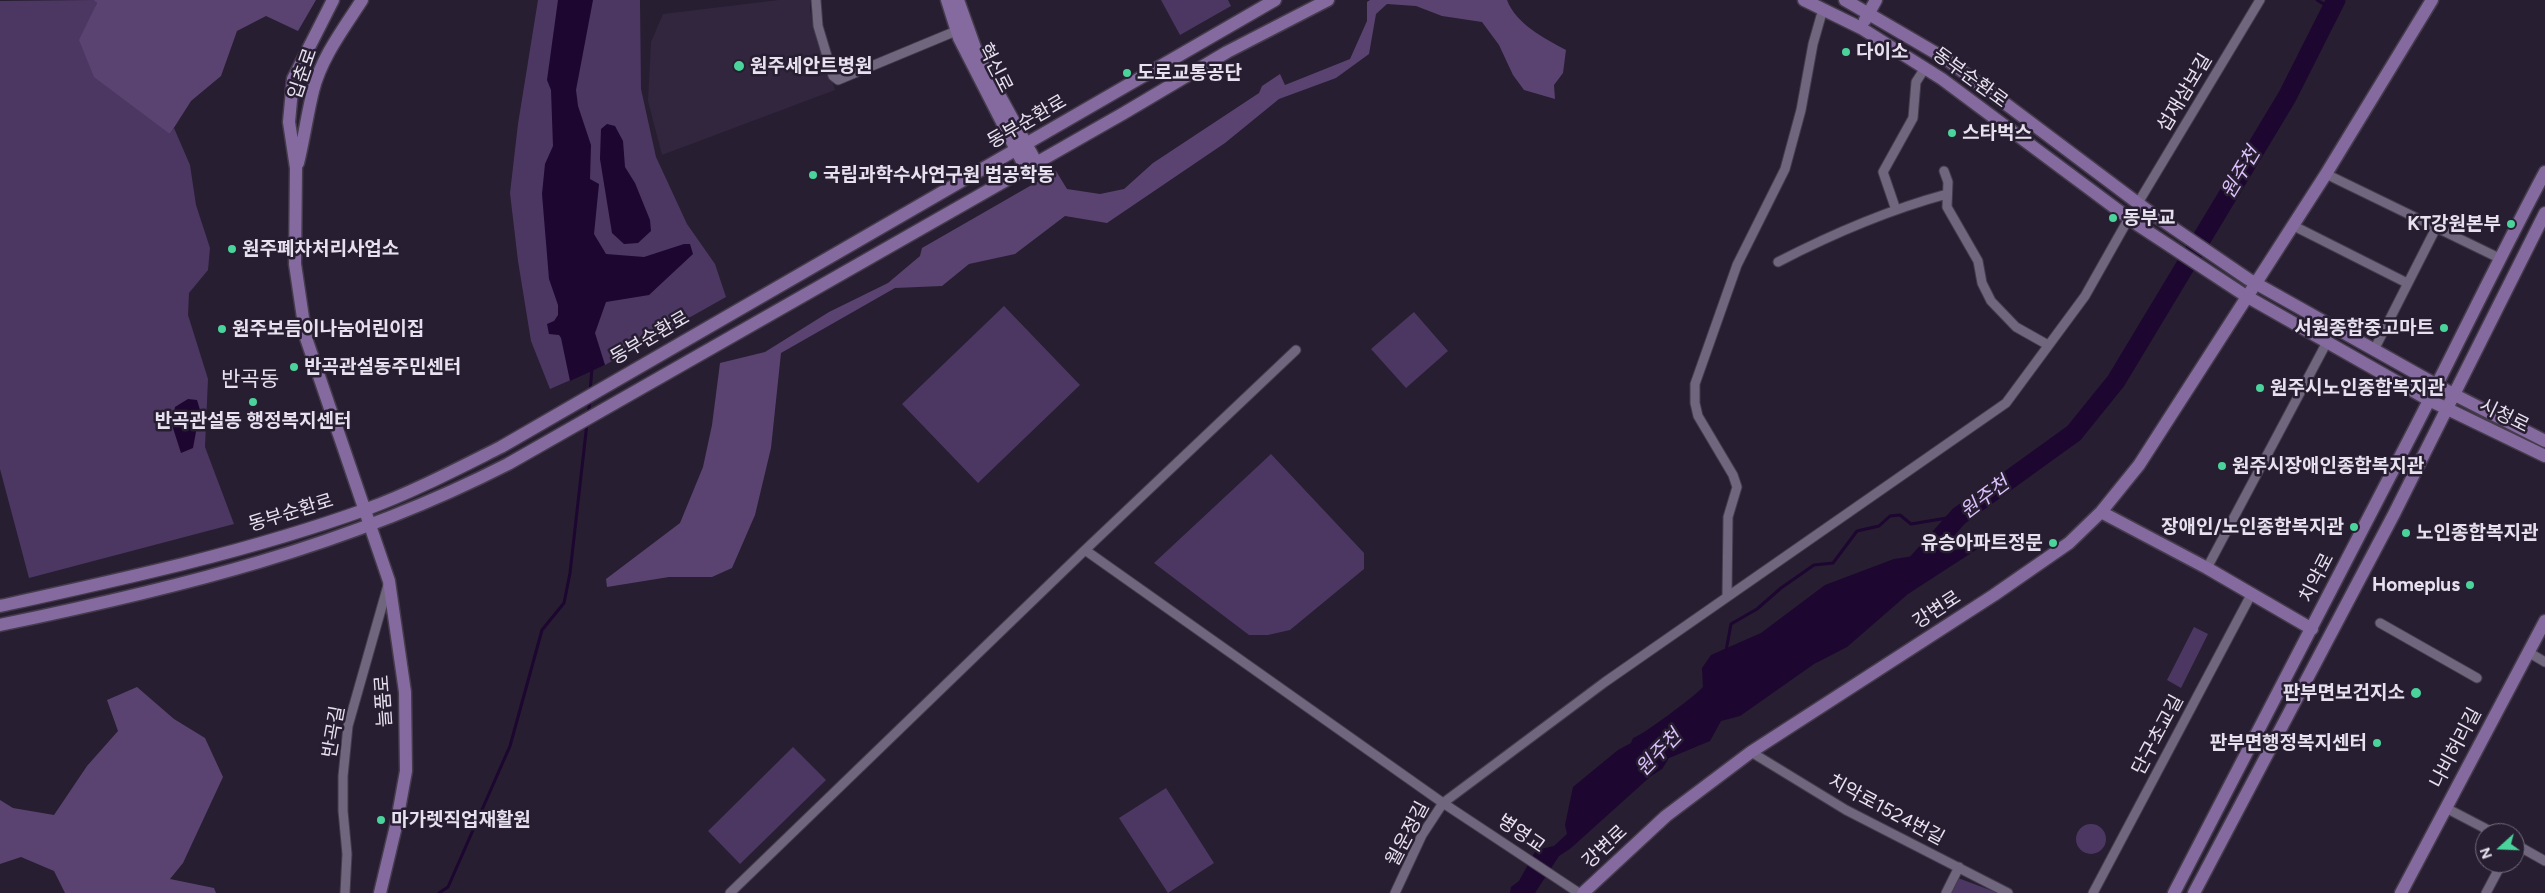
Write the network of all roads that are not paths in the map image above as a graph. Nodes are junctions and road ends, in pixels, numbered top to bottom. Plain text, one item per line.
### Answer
1 (333, 0) edge
2 (362, 0) edge
3 (816, 0) edge
4 (947, 0) edge
5 (958, 0) edge
6 (1276, 0) edge
7 (1328, 0) edge
8 (1804, 0) edge
9 (1846, 0) edge
10 (1876, 0) edge
11 (2260, 0) edge
12 (2432, 0) edge
13 (1823, 9) junction
14 (1868, 13) junction
15 (1861, 28) junction
16 (956, 31) junction
17 (1925, 68) junction
18 (1021, 147) junction
19 (1031, 165) junction
20 (296, 168) junction
21 (1944, 171) dead end
22 (2545, 172) edge
23 (2326, 174) junction
24 (1947, 194) junction
25 (2142, 207) junction
26 (1896, 210) junction
27 (2545, 213) edge
28 (2134, 222) junction
29 (2292, 225) junction
30 (2436, 228) junction
31 (2498, 258) junction
32 (1778, 262) dead end
33 (2251, 281) junction
34 (2407, 283) junction
35 (2243, 294) junction
36 (2327, 342) junction
37 (2048, 345) junction
38 (1296, 350) dead end
39 (2374, 350) junction
40 (2437, 385) junction
41 (2453, 394) junction
42 (2429, 400) junction
43 (2446, 408) junction
44 (2545, 441) edge
45 (2545, 456) edge
46 (366, 509) junction
47 (2100, 512) junction
48 (372, 526) junction
49 (1085, 550) junction
50 (2207, 568) junction
51 (389, 580) junction
52 (93, 586) junction
53 (2252, 594) junction
54 (1727, 597) junction
55 (98, 604) junction
56 (0, 606) edge
57 (2545, 620) edge
58 (2380, 623) dead end
59 (0, 625) edge
60 (2312, 629) junction
61 (2528, 652) junction
62 (2545, 662) edge
63 (2477, 678) dead end
64 (1751, 752) junction
65 (1443, 802) junction
66 (2446, 808) junction
67 (1454, 809) joint
68 (2475, 823) edge
69 (2525, 850) edge
70 (2545, 861) edge
71 (1959, 867) junction
72 (2497, 873) edge
73 (345, 893) edge
74 (380, 893) edge
75 (730, 893) edge
76 (1395, 893) edge
77 (1580, 893) edge
78 (1583, 893) edge
79 (1946, 893) edge
80 (2008, 893) edge
81 (2093, 893) edge
82 (2174, 893) edge
83 (2194, 893) edge
84 (2400, 893) edge
85 (2486, 893) edge

1 - 20 street, 입춘로
2 - 20 street, 입춘로
3 - 16 street
4 - 16 street, 혁신로
5 - 18 street, 혁신로
6 - 18 street, 동부순환로
7 - 19 street, 동부순환로
8 - 13 street, 동부순환로
9 - 14 street, 동부순환로
10 - 14 street
11 - 25 street, 섭재삼보길
12 - 23 street, 강변로
13 - 15 street, 동부순환로
13 - 54 street
14 - 15 street
14 - 25 street, 동부순환로
15 - 17 street, 동부순환로
16 - 18 street, 혁신로
17 - 26 street
17 - 28 street, 동부순환로
18 - 19 street
18 - 46 street, 동부순환로
19 - 48 street, 동부순환로
20 - 46 street, 입춘로
21 - 24 street
22 - 31 street, 치악로
23 - 29 street, 강변로
23 - 30 street
24 - 26 street
24 - 37 street
25 - 28 street
25 - 33 street
26 - 32 street
27 - 41 street, 치악로
28 - 35 street
28 - 37 street
29 - 33 street, 강변로
29 - 34 street
30 - 31 street
30 - 34 street
31 - 40 street, 치악로
33 - 35 street, 강변로
33 - 39 street
34 - 39 street
35 - 36 street
35 - 47 street, 강변로
36 - 42 street
36 - 50 street
37 - 54 street
38 - 49 street
39 - 40 street
40 - 41 street
40 - 42 street, 치악로
41 - 43 street, 치악로
41 - 44 street, 시청로
42 - 43 street
42 - 60 street, 치악로
43 - 45 street, 시청로
43 - 83 street, 치악로
46 - 48 street, 늘품로
46 - 52 street, 동부순환로
47 - 50 street
47 - 64 street, 강변로
48 - 51 street, 늘품로
48 - 55 street, 동부순환로
49 - 65 street
49 - 75 street
50 - 53 street
51 - 73 street, 반곡길
51 - 74 street, 늘품로
52 - 55 street
52 - 56 street, 동부순환로
53 - 60 street
53 - 81 street, 단구초교길
54 - 65 street
55 - 59 street, 동부순환로
57 - 61 street, 나비허리길
58 - 63 street
60 - 82 street, 치악로
61 - 62 street
61 - 66 street, 나비허리길
64 - 71 street, 치악로1524번길
64 - 78 street, 강변로
65 - 67 street, 월운정길
65 - 76 street, 월운정길
66 - 68 street
66 - 84 street, 나비허리길
67 - 77 street, 병영교
69 - 70 street
71 - 79 street
71 - 80 street, 치악로1524번길
72 - 85 street

